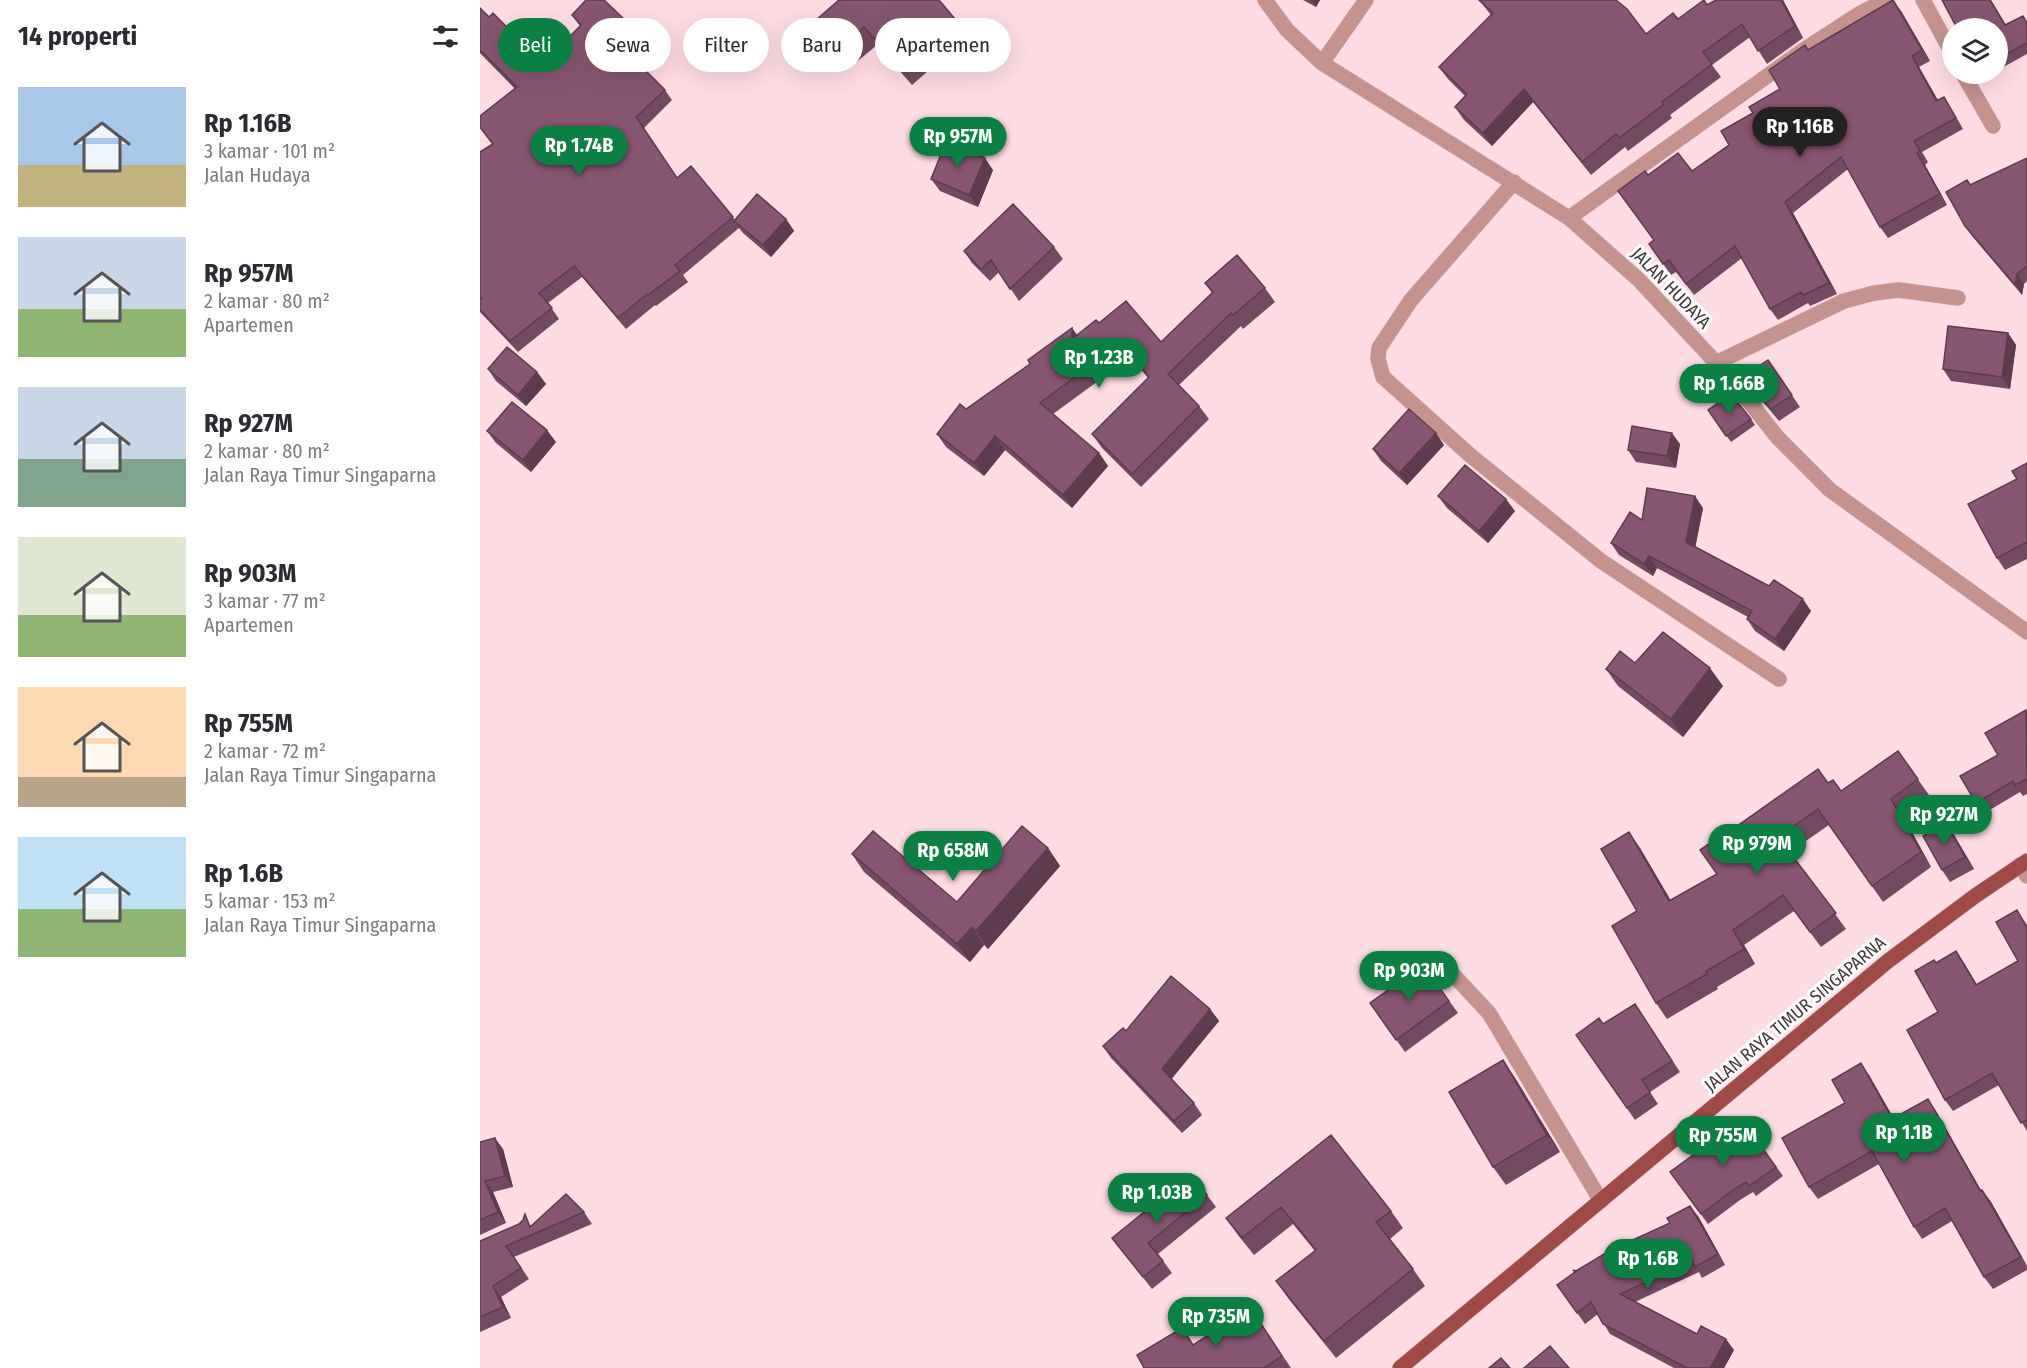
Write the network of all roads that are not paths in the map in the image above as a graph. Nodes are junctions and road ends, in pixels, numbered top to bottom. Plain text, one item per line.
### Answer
1 (1265, 0) edge
2 (1366, 0) edge
3 (1886, 0) edge
4 (1923, 0) edge
5 (1942, 35) edge
6 (1322, 63) junction
7 (1970, 84) edge
8 (1993, 126) dead end
9 (1514, 182) junction
10 (1569, 218) junction
11 (1958, 298) dead end
12 (1716, 363) junction
13 (2027, 632) edge
14 (1779, 679) dead end
15 (2025, 867) edge
16 (1446, 967) dead end
17 (1601, 1201) junction
18 (1400, 1368) edge

1 - 6 street, JALAN HUDAYA
2 - 6 street
3 - 10 street
4 - 5 street
6 - 9 street, JALAN HUDAYA
7 - 8 street
9 - 10 street, JALAN HUDAYA
9 - 14 street
10 - 12 street, JALAN HUDAYA
11 - 12 street
12 - 13 street, JALAN HUDAYA
15 - 17 main road, JALAN RAYA TIMUR SINGAPARNA
16 - 17 street
17 - 18 main road, JALAN RAYA TIMUR SINGAPARNA

